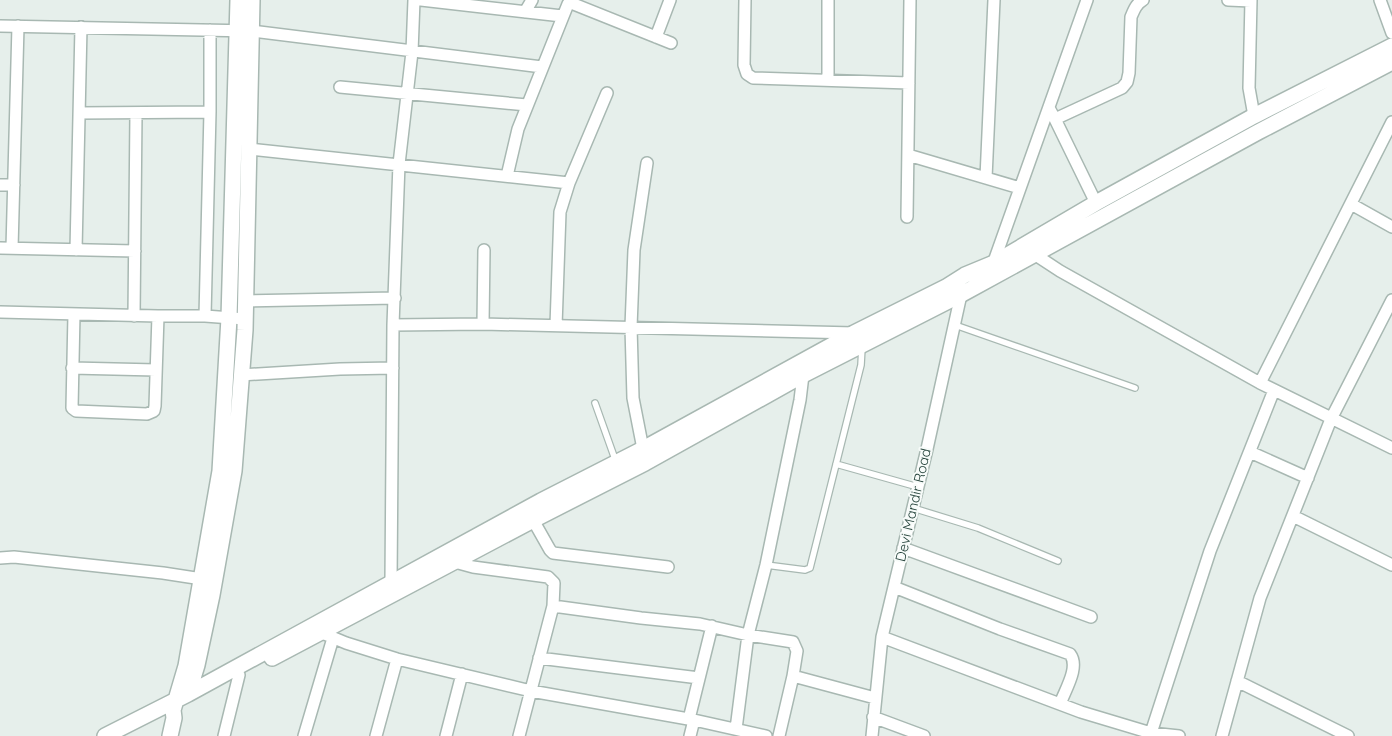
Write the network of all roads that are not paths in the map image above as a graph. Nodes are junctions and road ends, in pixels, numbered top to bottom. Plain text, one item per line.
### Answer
1 (238, 0) edge
2 (252, 0) edge
3 (414, 0) edge
4 (421, 0) edge
5 (532, 0) edge
6 (670, 0) edge
7 (745, 0) edge
8 (828, 0) edge
9 (910, 0) edge
10 (994, 0) edge
11 (1087, 0) edge
12 (1144, 0) edge
13 (1228, 0) edge
14 (1250, 0) edge
15 (1380, 0) edge
16 (526, 12) junction
17 (562, 16) junction
18 (0, 26) edge
19 (18, 26) junction
20 (81, 27) junction
21 (210, 30) junction
22 (244, 31) junction
23 (1392, 32) edge
24 (656, 37) junction
25 (671, 43) dead end
26 (1392, 46) edge
27 (412, 52) junction
28 (1392, 62) edge
29 (542, 67) junction
30 (828, 79) junction
31 (909, 83) junction
32 (340, 87) dead end
33 (607, 93) dead end
34 (406, 94) junction
35 (527, 105) junction
36 (1049, 108) junction
37 (210, 112) junction
38 (79, 113) junction
39 (136, 113) junction
40 (1254, 116) junction
41 (1055, 119) junction
42 (1392, 122) edge
43 (249, 149) junction
44 (908, 155) junction
45 (647, 163) dead end
46 (399, 164) junction
47 (507, 176) junction
48 (986, 178) junction
49 (569, 183) junction
50 (0, 184) edge
51 (14, 185) junction
52 (1020, 188) junction
53 (1096, 203) junction
54 (1351, 204) junction
55 (907, 217) dead end
56 (1392, 227) edge
57 (0, 248) edge
58 (12, 248) junction
59 (76, 250) junction
60 (484, 250) dead end
61 (135, 251) junction
62 (1034, 254) junction
63 (994, 263) junction
64 (965, 275) junction
65 (988, 278) junction
66 (962, 294) junction
67 (395, 298) junction
68 (1392, 300) edge
69 (246, 301) junction
70 (0, 312) edge
71 (74, 314) junction
72 (134, 316) junction
73 (158, 316) junction
74 (205, 316) junction
75 (229, 318) junction
76 (245, 319) junction
77 (1387, 323) edge
78 (483, 324) junction
79 (394, 325) junction
80 (955, 325) junction
81 (556, 326) junction
82 (631, 328) junction
83 (858, 339) junction
84 (72, 368) junction
85 (393, 368) junction
86 (156, 370) junction
87 (241, 375) junction
88 (803, 375) junction
89 (1260, 384) junction
90 (1134, 388) dead end
91 (1274, 390) junction
92 (595, 403) dead end
93 (1331, 419) junction
94 (1392, 448) edge
95 (643, 449) junction
96 (1250, 452) junction
97 (836, 464) junction
98 (618, 469) junction
99 (1308, 478) junction
100 (918, 487) junction
101 (913, 508) junction
102 (1293, 516) junction
103 (533, 520) junction
104 (903, 548) junction
105 (0, 558) edge
106 (447, 559) junction
107 (1058, 560) dead end
108 (1392, 564) edge
109 (766, 565) junction
110 (668, 567) dead end
111 (202, 579) junction
112 (391, 582) junction
113 (894, 587) junction
114 (553, 606) junction
115 (1091, 617) dead end
116 (712, 626) junction
117 (748, 635) junction
118 (328, 636) junction
119 (882, 637) junction
120 (539, 658) junction
121 (397, 659) junction
122 (462, 674) junction
123 (239, 675) junction
124 (793, 676) junction
125 (699, 678) junction
126 (1237, 681) junction
127 (531, 691) junction
128 (875, 698) junction
129 (1060, 704) junction
130 (179, 705) junction
131 (873, 717) junction
132 (691, 720) junction
133 (736, 729) junction
134 (1156, 734) edge
135 (761, 735) edge
136 (105, 736) edge
137 (123, 736) edge
138 (170, 736) edge
139 (224, 736) edge
140 (304, 736) edge
141 (376, 736) edge
142 (446, 736) edge
143 (519, 736) edge
144 (690, 736) edge
145 (779, 736) edge
146 (872, 736) edge
147 (924, 736) edge
148 (1179, 736) edge
149 (1222, 736) edge
150 (1348, 736) edge

1 - 22 street
2 - 22 street
3 - 27 street
4 - 16 street
5 - 16 street
6 - 24 street
7 - 30 street
8 - 30 street
9 - 31 street
10 - 48 street
11 - 36 street
12 - 41 street
13 - 14 street
14 - 40 street
15 - 23 street
16 - 17 street
17 - 24 street
17 - 29 street
18 - 19 street
19 - 20 street
19 - 51 street
20 - 21 street
20 - 38 street
21 - 22 street
21 - 37 street
22 - 27 street
22 - 43 street
22 - 75 street
24 - 25 street
26 - 40 street
27 - 29 street
27 - 34 street
28 - 62 street
29 - 35 street
30 - 31 street
31 - 44 street
32 - 34 street
33 - 49 street
34 - 35 street
34 - 46 street
35 - 47 street
36 - 41 street
36 - 52 street
37 - 39 street
37 - 74 street
38 - 39 street
38 - 59 street
39 - 61 street
40 - 53 street
41 - 53 street
42 - 54 street
43 - 46 street
43 - 69 street
44 - 48 street
44 - 55 street
45 - 82 street
46 - 47 street
46 - 67 street
47 - 49 street
48 - 52 street
49 - 81 street
50 - 51 street
51 - 58 street
52 - 63 street
53 - 63 street
54 - 56 street
54 - 89 street
57 - 58 street
58 - 59 street
59 - 61 street
60 - 78 street
61 - 72 street
62 - 65 street
62 - 89 street
63 - 64 street
63 - 65 street
64 - 66 street, Devi Mandir Road
64 - 83 street
65 - 66 street
66 - 80 street, Devi Mandir Road
66 - 83 street
67 - 69 street
67 - 79 street
68 - 77 street
69 - 76 street
70 - 71 street
71 - 72 street
71 - 84 street
72 - 73 street
73 - 74 street
73 - 86 street
74 - 75 street
75 - 76 street
75 - 111 street
76 - 87 street
77 - 93 street
78 - 79 street
78 - 81 street
79 - 85 street
80 - 90 lane
80 - 100 street, Devi Mandir Road
81 - 82 street
82 - 83 street
82 - 95 street
83 - 88 street
83 - 95 street
83 - 97 lane
84 - 86 street
84 - 86 street
85 - 87 street
85 - 112 street
87 - 130 street
88 - 98 street
88 - 109 street
89 - 91 street
91 - 93 street
91 - 96 street
92 - 98 lane
93 - 94 street
93 - 99 street
95 - 98 street
96 - 99 street
96 - 134 street
97 - 100 lane
97 - 109 lane
98 - 103 street
98 - 106 street
99 - 102 street
100 - 101 street, Devi Mandir Road
101 - 104 street, Devi Mandir Road
101 - 107 lane
102 - 108 street
102 - 126 street
103 - 106 street
103 - 110 street
104 - 113 street, Devi Mandir Road
104 - 115 street
105 - 111 street
106 - 112 street
106 - 114 street
106 - 118 street
109 - 117 street
111 - 130 street
112 - 130 street
113 - 119 street, Devi Mandir Road
113 - 129 street
114 - 116 street
114 - 120 street
116 - 117 street
116 - 125 street
117 - 124 street
117 - 133 street
118 - 121 street
118 - 123 street
118 - 140 street
119 - 128 street, Devi Mandir Road
119 - 129 street
120 - 125 street
120 - 127 street
121 - 122 street
121 - 141 street
122 - 127 street
122 - 142 street
123 - 130 street
123 - 139 street
124 - 128 street
124 - 145 street
125 - 132 street
126 - 149 street
126 - 150 street
127 - 132 street
127 - 143 street
128 - 131 street, Devi Mandir Road
129 - 134 street
130 - 136 street
130 - 137 street
130 - 138 street
131 - 146 street, Devi Mandir Road
131 - 147 street
132 - 133 street
132 - 144 street
133 - 135 street
134 - 148 street

